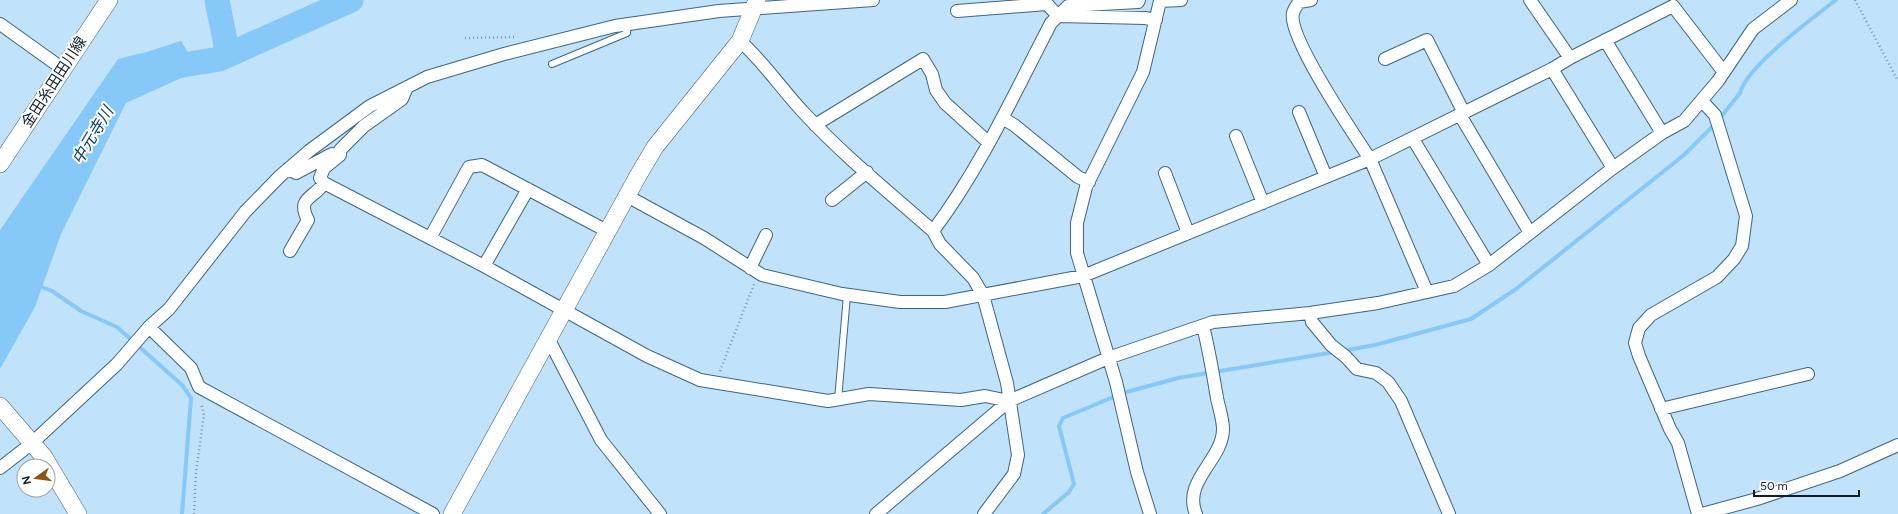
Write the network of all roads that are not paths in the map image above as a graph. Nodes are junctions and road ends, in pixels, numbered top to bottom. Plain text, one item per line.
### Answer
1 (109, 0) edge
2 (873, 0) edge
3 (1139, 0) edge
4 (1181, 0) edge
5 (1311, 0) edge
6 (1530, 0) edge
7 (1791, 0) edge
8 (756, 4) edge
9 (957, 11) dead end
10 (1058, 16) junction
11 (1156, 20) junction
12 (0, 24) edge
13 (628, 24) junction
14 (1605, 40) junction
15 (740, 41) junction
16 (1570, 58) junction
17 (1385, 59) dead end
18 (552, 64) dead end
19 (63, 69) junction
20 (1552, 69) junction
21 (1723, 71) junction
22 (407, 87) junction
23 (1702, 101) junction
24 (1299, 112) dead end
25 (1462, 114) junction
26 (1002, 118) junction
27 (815, 125) junction
28 (1662, 133) junction
29 (1236, 136) dead end
30 (1413, 139) junction
31 (989, 143) junction
32 (340, 150) junction
33 (1370, 159) junction
34 (0, 164) edge
35 (1613, 168) junction
36 (288, 169) junction
37 (867, 172) junction
38 (1164, 173) dead end
39 (1326, 177) junction
40 (1088, 182) junction
41 (324, 183) junction
42 (528, 189) junction
43 (627, 196) junction
44 (832, 200) dead end
45 (1263, 203) junction
46 (933, 231) junction
47 (607, 232) junction
48 (1188, 233) junction
49 (1530, 233) junction
50 (766, 235) dead end
51 (430, 238) junction
52 (290, 251) dead end
53 (1489, 265) junction
54 (484, 266) junction
55 (754, 270) junction
56 (1083, 276) junction
57 (1427, 292) junction
58 (847, 295) junction
59 (983, 295) junction
60 (564, 310) junction
61 (1310, 313) junction
62 (1203, 326) junction
63 (150, 327) junction
64 (548, 338) junction
65 (1108, 358) junction
66 (1808, 374) dead end
67 (838, 400) junction
68 (1009, 401) junction
69 (0, 406) edge
70 (1661, 409) junction
71 (28, 440) junction
72 (1898, 445) edge
73 (0, 468) edge
74 (78, 514) edge
75 (433, 514) edge
76 (452, 514) edge
77 (660, 514) edge
78 (876, 514) edge
79 (984, 514) edge
80 (1150, 514) edge
81 (1196, 514) edge
82 (1449, 514) edge
83 (1698, 514) edge
84 (1702, 514) edge

1 - 19 street, 金田糸田田川線
2 - 8 street
3 - 10 street
4 - 11 street
5 - 33 street
6 - 16 street
7 - 21 street
8 - 13 street
8 - 15 street
9 - 10 street
10 - 11 street
10 - 26 street
11 - 40 street
12 - 19 street
13 - 18 lane
13 - 22 street
14 - 16 street
14 - 21 street
14 - 28 street
15 - 27 street
15 - 43 street
16 - 20 street
17 - 25 street
19 - 34 street, 金田糸田田川線
20 - 25 street
20 - 35 street
21 - 23 street
22 - 32 street
22 - 36 street
23 - 28 street
23 - 70 street
24 - 39 street
25 - 30 street
25 - 49 street
26 - 31 street
26 - 40 street
27 - 31 street
27 - 37 street
28 - 35 street
29 - 45 street
30 - 33 street
30 - 53 street
31 - 46 street
32 - 36 street
32 - 41 street
33 - 39 street
33 - 57 street
35 - 49 street
36 - 63 street
37 - 44 street
37 - 46 street
38 - 48 street
39 - 45 street
40 - 56 street
41 - 51 street
41 - 52 street
42 - 47 street
42 - 51 street
42 - 54 street
43 - 47 street
43 - 55 street
45 - 48 street
46 - 59 street
47 - 60 street
48 - 56 street
49 - 53 street
50 - 55 street
51 - 54 street
53 - 57 street
54 - 60 street
55 - 58 street
56 - 59 street
56 - 65 street
57 - 61 street
58 - 59 street
58 - 67 lane
59 - 68 street
60 - 64 street
60 - 67 street
61 - 62 street
61 - 82 street
62 - 65 street
62 - 81 street
63 - 71 street
63 - 75 street
64 - 76 street
64 - 77 street
65 - 68 street
65 - 80 street
66 - 70 street
67 - 68 street
68 - 78 street
68 - 79 street
69 - 71 street
70 - 83 street
71 - 73 street
71 - 74 street
72 - 84 street

